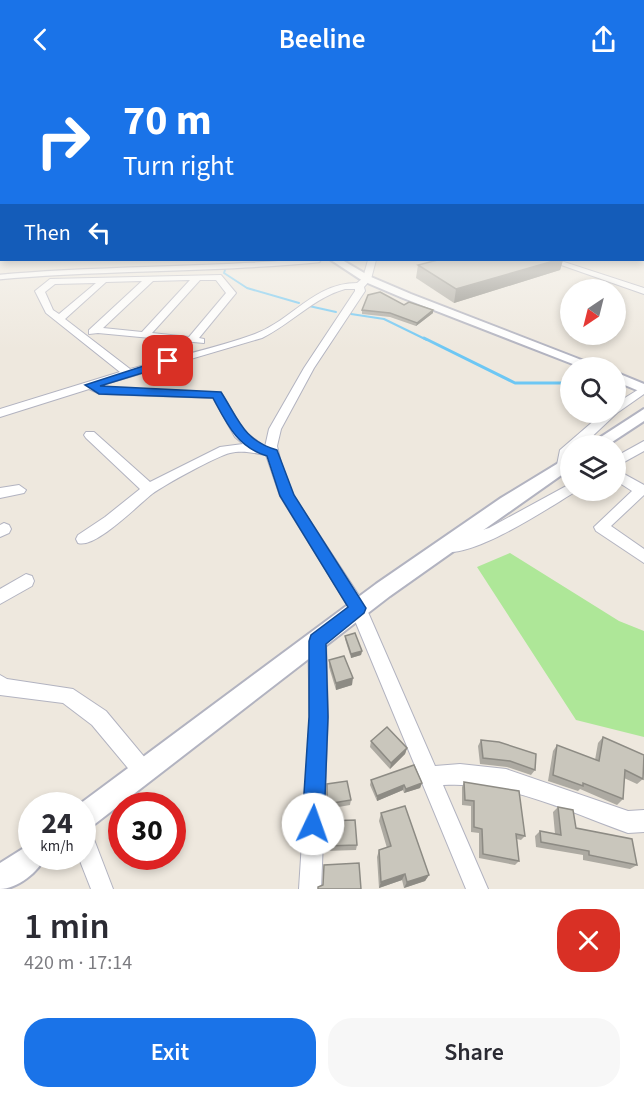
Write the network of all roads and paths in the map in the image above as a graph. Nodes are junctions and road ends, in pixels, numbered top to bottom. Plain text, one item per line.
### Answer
1 (52, 273) edge
2 (352, 273) edge
3 (367, 273) edge
4 (590, 273) edge
5 (0, 277) edge
6 (151, 278) junction
7 (197, 278) junction
8 (105, 279) junction
9 (363, 282) junction
10 (644, 291) edge
11 (59, 319) junction
12 (98, 330) junction
13 (144, 336) junction
14 (83, 337) junction
15 (192, 340) junction
16 (226, 344) junction
17 (566, 357) edge
18 (128, 373) junction
19 (626, 381) edge
20 (90, 385) junction
21 (644, 389) edge
22 (626, 402) edge
23 (0, 413) edge
24 (644, 414) edge
25 (600, 423) edge
26 (90, 435) dead end
27 (587, 435) edge
28 (611, 435) edge
29 (644, 445) edge
30 (256, 448) junction
31 (273, 453) junction
32 (626, 456) edge
33 (560, 464) edge
34 (626, 481) edge
35 (149, 489) junction
36 (19, 490) dead end
37 (0, 493) edge
38 (560, 495) edge
39 (83, 539) dead end
40 (442, 547) junction
41 (644, 557) edge
42 (26, 581) dead end
43 (0, 597) edge
44 (358, 608) junction
45 (317, 641) junction
46 (1, 686) edge
47 (144, 772) junction
48 (431, 776) junction
49 (96, 808) edge
50 (644, 821) edge
51 (18, 866) edge
52 (95, 870) edge
53 (0, 880) edge
54 (102, 889) edge
55 (310, 889) edge
56 (477, 889) edge

1 - 5 lane
2 - 9 street
3 - 9 street
4 - 10 street
6 - 7 street
6 - 8 street
6 - 12 street
7 - 13 street
7 - 15 street
8 - 11 street
8 - 11 street
9 - 16 street
9 - 17 street
9 - 31 street
11 - 14 street
12 - 13 street
12 - 14 street
13 - 15 street
14 - 18 street
15 - 16 street
16 - 18 street
18 - 20 street
19 - 21 street
20 - 23 street
20 - 30 street
21 - 22 street
24 - 28 street
25 - 27 street
26 - 35 street
29 - 32 street
30 - 31 street
30 - 35 street
31 - 44 street
33 - 40 street
34 - 41 street
35 - 39 street
36 - 37 street
38 - 40 street
40 - 44 street
42 - 43 street
44 - 45 street
44 - 48 street
45 - 47 street
45 - 55 street
46 - 47 street
47 - 49 street
48 - 50 street
48 - 56 street
51 - 53 street
52 - 54 street

